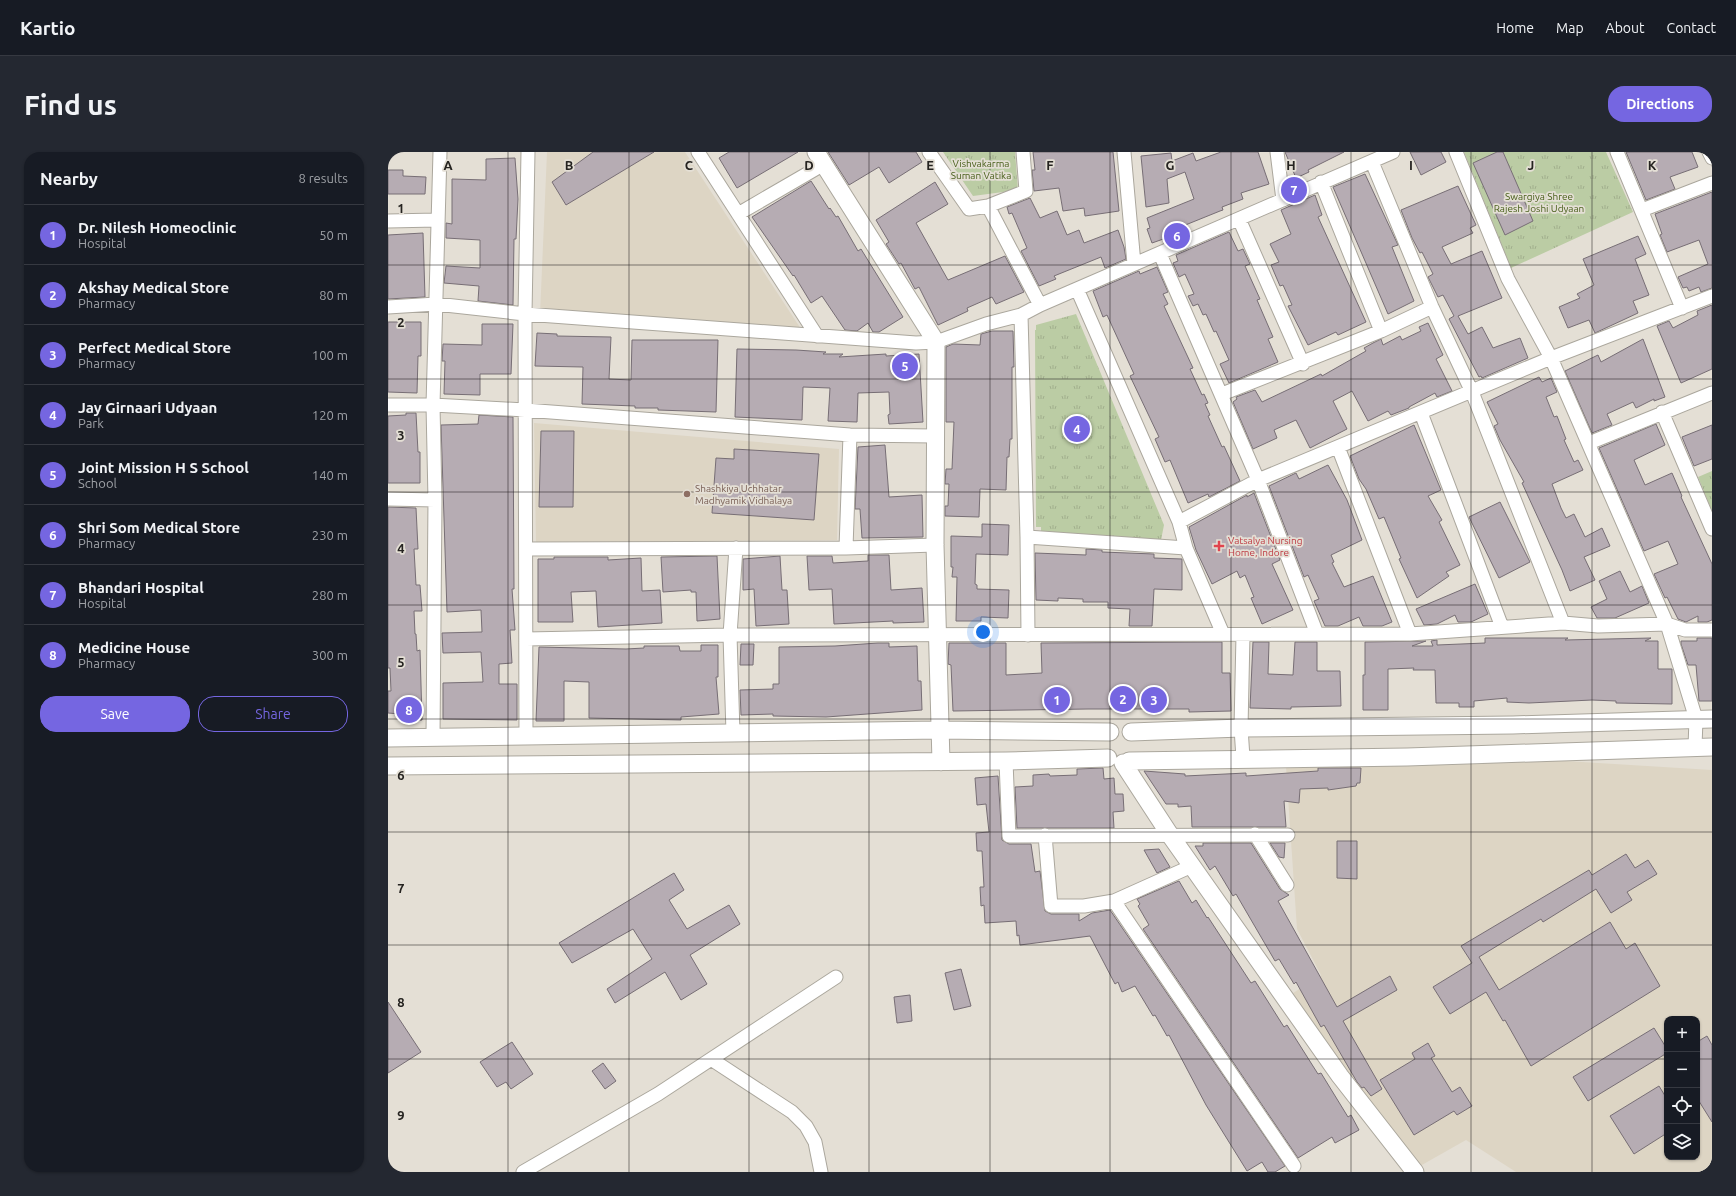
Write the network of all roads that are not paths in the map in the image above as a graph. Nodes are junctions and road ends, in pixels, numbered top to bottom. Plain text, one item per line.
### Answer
1 (440, 152) edge
2 (528, 152) edge
3 (698, 152) edge
4 (929, 152) edge
5 (1023, 152) edge
6 (1124, 152) edge
7 (1277, 152) edge
8 (1394, 152) edge
9 (1456, 152) edge
10 (1617, 152) edge
11 (1709, 152) edge
12 (820, 158) edge
13 (1712, 158) edge
14 (1372, 162) junction
15 (1321, 182) junction
16 (1712, 183) edge
17 (1283, 200) junction
18 (988, 206) junction
19 (1642, 210) junction
20 (738, 214) junction
21 (1239, 219) junction
22 (437, 220) junction
23 (388, 221) edge
24 (1160, 254) junction
25 (1134, 264) junction
26 (1077, 289) junction
27 (1712, 296) edge
28 (436, 304) junction
29 (1040, 305) junction
30 (388, 307) edge
31 (1432, 307) junction
32 (1682, 308) junction
33 (525, 314) junction
34 (1020, 315) junction
35 (1381, 332) junction
36 (817, 336) junction
37 (936, 342) junction
38 (1551, 358) junction
39 (1303, 364) junction
40 (1472, 392) junction
41 (1712, 393) edge
42 (1222, 394) junction
43 (388, 405) edge
44 (433, 405) junction
45 (525, 410) junction
46 (1662, 412) junction
47 (1421, 413) junction
48 (850, 435) junction
49 (935, 436) junction
50 (1589, 443) junction
51 (1338, 447) junction
52 (1258, 480) junction
53 (388, 499) edge
54 (435, 500) junction
55 (1179, 522) junction
56 (1712, 529) edge
57 (1027, 537) junction
58 (935, 545) junction
59 (736, 548) junction
60 (846, 548) junction
61 (1186, 548) junction
62 (526, 549) junction
63 (1563, 623) junction
64 (1667, 624) junction
65 (1502, 627) junction
66 (1712, 630) edge
67 (1223, 634) junction
68 (1243, 634) junction
69 (1317, 634) junction
70 (1410, 634) junction
71 (730, 635) junction
72 (938, 635) junction
73 (1028, 635) junction
74 (526, 639) junction
75 (1704, 719) edge
76 (1241, 728) junction
77 (940, 730) junction
78 (1110, 732) junction
79 (1131, 732) junction
80 (733, 733) junction
81 (526, 736) junction
82 (433, 737) junction
83 (388, 738) edge
84 (1695, 746) junction
85 (1712, 747) edge
86 (1243, 758) junction
87 (1006, 761) junction
88 (1120, 761) junction
89 (940, 762) junction
90 (388, 766) edge
91 (1170, 834) junction
92 (1255, 834) junction
93 (1045, 835) junction
94 (1288, 835) dead end
95 (1192, 866) junction
96 (1287, 885) dead end
97 (1114, 901) junction
98 (836, 977) dead end
99 (711, 1059) junction
100 (1294, 1166) dead end
101 (523, 1172) edge
102 (821, 1172) edge
103 (1415, 1172) edge

1 - 22 street
2 - 33 street
3 - 20 street
4 - 18 street
5 - 18 street
6 - 25 street
7 - 17 street
8 - 14 street
9 - 38 street
10 - 19 street
11 - 13 street
12 - 20 street
12 - 37 street
14 - 15 street
14 - 31 street
15 - 17 street
15 - 35 street
16 - 19 street
17 - 21 street
18 - 29 street
19 - 32 street
20 - 36 street
21 - 24 street
21 - 39 street
22 - 23 street
22 - 28 street
24 - 25 street
24 - 42 street
25 - 26 street
26 - 29 street
26 - 55 street
27 - 32 street
28 - 30 street
28 - 33 street
28 - 44 street
29 - 34 street
31 - 35 street
31 - 40 street
32 - 38 street
33 - 36 street
33 - 45 street
34 - 37 street
34 - 57 street
35 - 39 street
36 - 37 street
37 - 49 street
38 - 40 street
38 - 50 street
39 - 42 street
40 - 47 street
40 - 63 street
41 - 46 street
42 - 52 street
43 - 44 street
44 - 45 street
44 - 54 street
45 - 48 street
45 - 62 street
46 - 50 street
46 - 56 street
47 - 51 street
47 - 65 street
48 - 49 street
48 - 60 street
49 - 58 street
50 - 64 street
51 - 52 street
51 - 70 street
52 - 55 street
52 - 69 street
53 - 54 street
54 - 82 street
55 - 61 street
57 - 61 street
57 - 73 street
58 - 60 street
58 - 72 street
59 - 60 street
59 - 62 street
59 - 71 street
61 - 67 street
62 - 74 street
63 - 64 street
63 - 65 street
64 - 66 street
64 - 75 street
65 - 70 street
67 - 68 street
67 - 73 street
68 - 69 street
68 - 76 street
69 - 70 street
71 - 72 street
71 - 74 street
71 - 80 street
72 - 73 street
72 - 77 street
74 - 81 street
75 - 76 street
75 - 84 street
76 - 79 street
76 - 86 street
77 - 78 street
77 - 80 street
77 - 89 street
78 - 79 street
78 - 88 street
79 - 88 street
80 - 81 street
81 - 82 street
82 - 83 street
84 - 85 street
84 - 86 street
86 - 88 street
87 - 88 street
87 - 89 street
87 - 93 street
88 - 91 street
89 - 90 street
91 - 92 street
91 - 93 street
91 - 95 street
92 - 94 street
92 - 96 street
93 - 97 street
95 - 97 street
95 - 103 street
97 - 100 street
98 - 99 street
99 - 101 street
99 - 102 street

